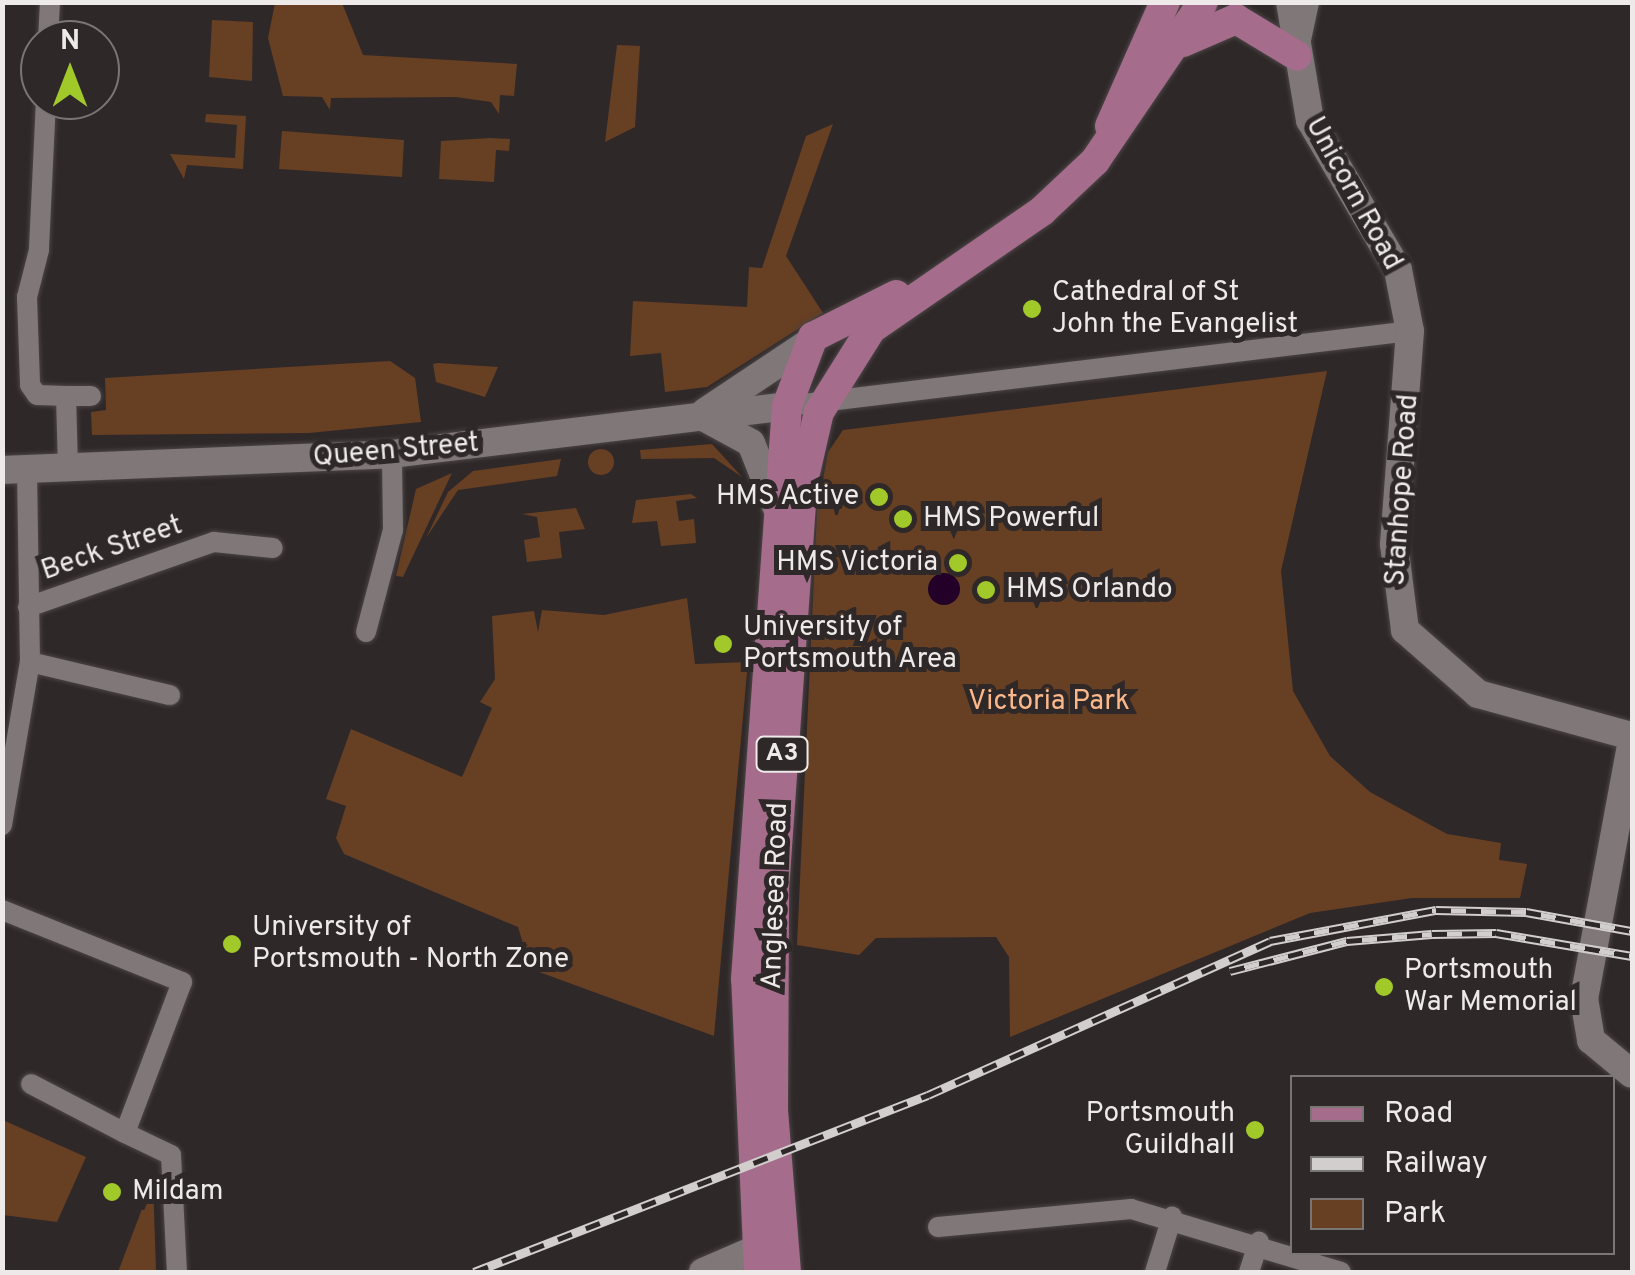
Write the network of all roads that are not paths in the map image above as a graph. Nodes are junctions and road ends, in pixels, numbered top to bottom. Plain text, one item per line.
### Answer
1 (1165, 2) edge
2 (1204, 2) edge
3 (1268, 2) edge
4 (1290, 2) edge
5 (1309, 2) edge
6 (1178, 46) junction
7 (1296, 56) junction
8 (45, 120) edge
9 (1095, 161) junction
10 (940, 276) junction
11 (893, 311) junction
12 (1410, 331) junction
13 (807, 344) junction
14 (66, 396) junction
15 (91, 396) dead end
16 (822, 402) junction
17 (788, 406) junction
18 (694, 416) junction
19 (392, 454) junction
20 (68, 468) junction
21 (14, 470) edge
22 (777, 515) junction
23 (274, 548) dead end
24 (28, 607) junction
25 (366, 632) dead end
26 (30, 662) junction
27 (170, 695) dead end
28 (1632, 738) edge
29 (2, 825) edge
30 (2, 910) edge
31 (1632, 1074) edge
32 (31, 1084) dead end
33 (125, 1133) junction
34 (1172, 1217) junction
35 (938, 1228) dead end
36 (1260, 1242) junction
37 (767, 1253) edge
38 (1290, 1253) edge
39 (1295, 1255) edge
40 (177, 1272) edge
41 (703, 1272) edge
42 (786, 1272) edge
43 (1155, 1272) edge
44 (1249, 1272) edge
45 (1340, 1272) edge

1 - 9 main road, A3
2 - 6 main road, A3
3 - 7 street, Unicorn Road
4 - 7 street, Unicorn Road
5 - 7 street
6 - 7 main road
6 - 9 main road, A3
7 - 12 street, Unicorn Road
8 - 14 street
9 - 10 main road, A3
10 - 11 main road, A3
10 - 13 main road, A3
11 - 16 main road, A3
11 - 17 main road, A3
12 - 16 street
12 - 28 street, Stanhope Road
13 - 17 main road, A3
13 - 18 street
14 - 15 street
14 - 20 street
16 - 17 street
16 - 37 main road, Anglesea Road / A3
17 - 18 street, Queen Street
17 - 22 main road, Anglesea Road / A3
18 - 19 street, Queen Street
18 - 22 street
19 - 20 street, Queen Street
19 - 25 street
20 - 21 street, Queen Street
21 - 24 street
22 - 37 main road, Anglesea Road / A3
23 - 24 street, Beck Street
24 - 26 street
26 - 27 street
26 - 29 street
28 - 31 street
30 - 33 street
32 - 33 street
33 - 40 street
34 - 35 street
34 - 36 street
34 - 43 street
36 - 38 street
36 - 44 street
37 - 41 street
37 - 42 main road, Anglesea Road / A3
39 - 45 street

